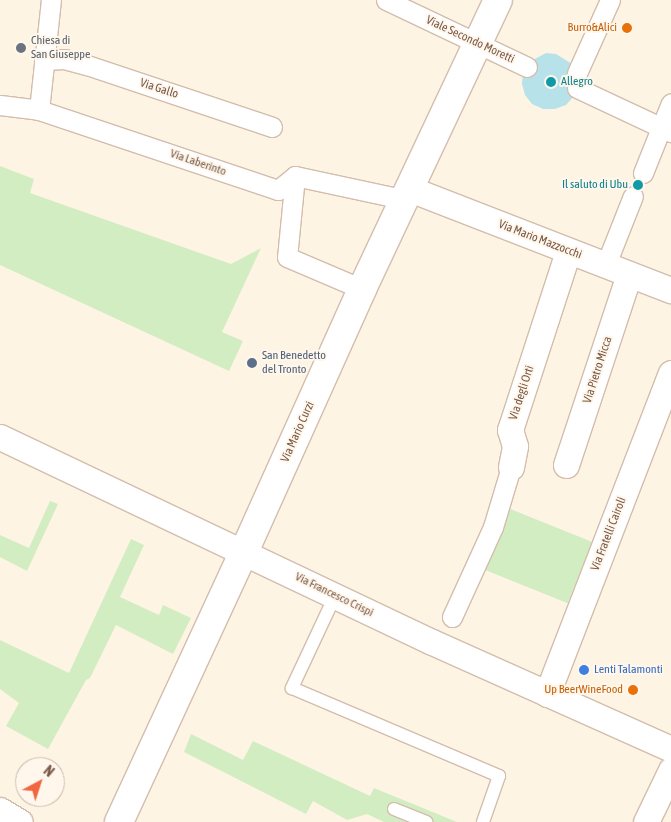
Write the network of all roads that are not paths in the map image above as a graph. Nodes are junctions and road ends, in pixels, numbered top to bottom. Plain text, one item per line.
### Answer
1 (50, 0) edge
2 (386, 0) edge
3 (498, 0) edge
4 (610, 0) edge
5 (407, 4) edge
6 (478, 44) junction
7 (44, 60) junction
8 (527, 66) dead end
9 (671, 103) edge
10 (0, 105) edge
11 (39, 110) junction
12 (272, 127) dead end
13 (666, 130) edge
14 (643, 173) dead end
15 (295, 176) junction
16 (402, 193) junction
17 (634, 196) dead end
18 (568, 252) junction
19 (610, 254) dead end
20 (629, 274) junction
21 (353, 285) dead end
22 (671, 290) edge
23 (671, 374) edge
24 (0, 437) edge
25 (566, 465) dead end
26 (512, 467) joint
27 (244, 552) junction
28 (335, 596) junction
29 (452, 617) dead end
30 (547, 694) junction
31 (671, 748) edge
32 (671, 770) edge
33 (394, 809) dead end
34 (0, 810) edge
35 (20, 822) edge
36 (120, 822) edge
37 (427, 822) edge
38 (483, 822) edge
39 (646, 822) edge

1 - 7 street
2 - 5 street, Viale Secondo Moretti
3 - 6 street, Via Mario Curzi
4 - 13 street
5 - 6 street, Viale Secondo Moretti
6 - 8 street, Viale Secondo Moretti
6 - 16 street, Via Mario Curzi
7 - 11 street
7 - 12 street, Via Gallo
9 - 13 street
10 - 11 street, Via Laberinto
11 - 15 street, Via Laberinto
13 - 14 street
15 - 16 street
15 - 21 street
16 - 18 street, Via Mario Mazzocchi
16 - 27 street, Via Mario Curzi
17 - 19 street
18 - 20 street, Via Mario Mazzocchi
18 - 26 street, Via degli Orti
20 - 22 street, Via Mario Mazzocchi
20 - 25 street, Via Pietro Micca
23 - 30 street, Via Fratelli Cairoli
24 - 27 street, Via Francesco Crispi
26 - 29 street, Via degli Orti
27 - 28 street, Via Francesco Crispi
27 - 36 street, Via Mario Curzi
28 - 30 street, Via Francesco Crispi
28 - 38 lane
30 - 31 street, Via Francesco Crispi
32 - 39 street
33 - 37 lane
34 - 35 street

